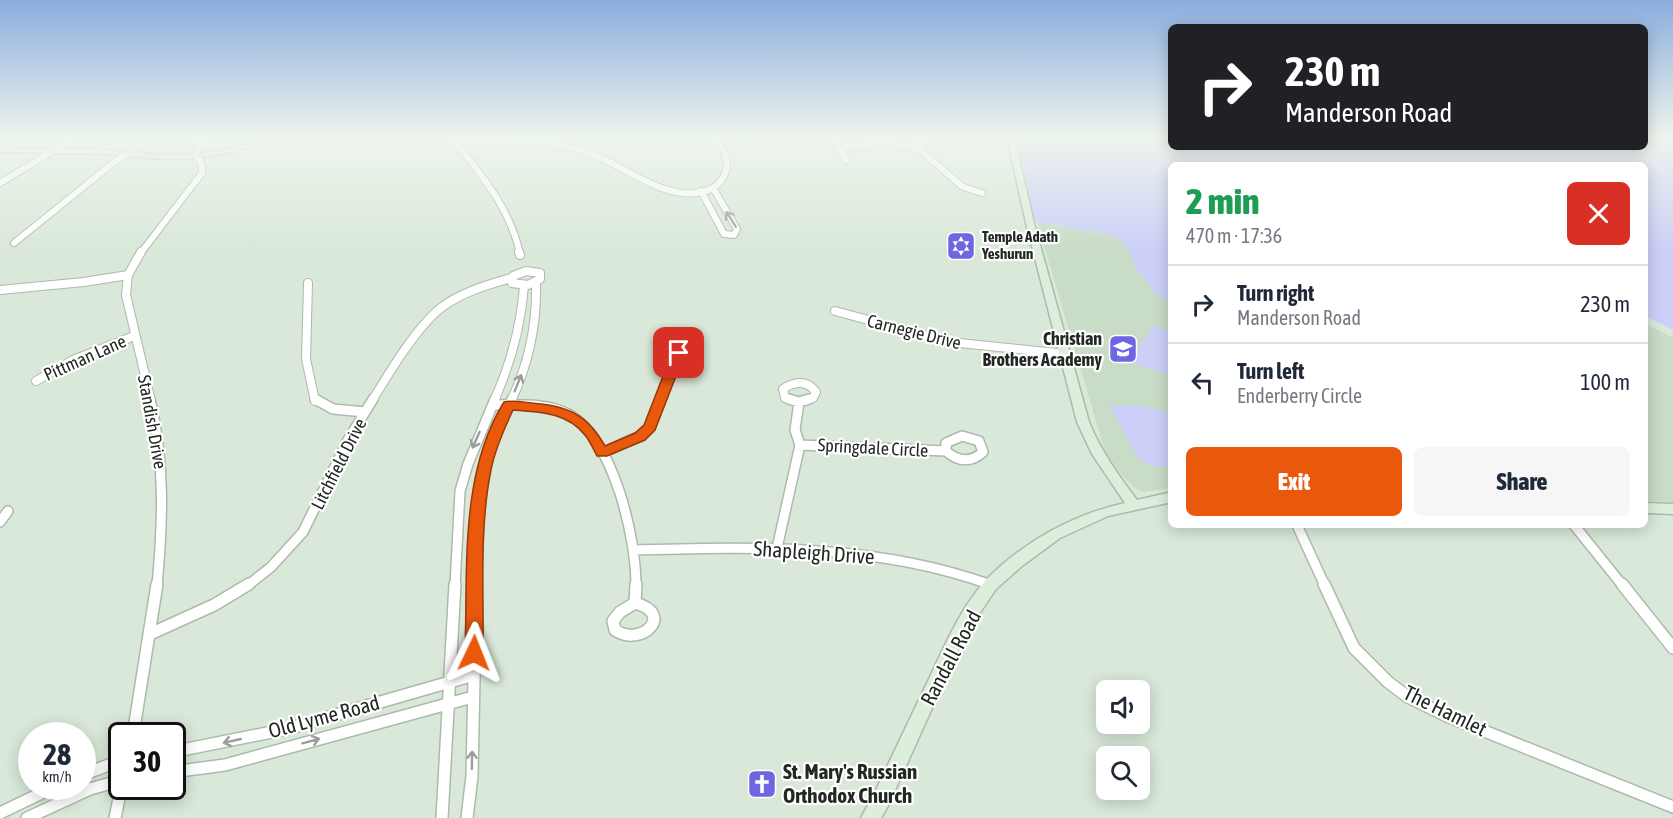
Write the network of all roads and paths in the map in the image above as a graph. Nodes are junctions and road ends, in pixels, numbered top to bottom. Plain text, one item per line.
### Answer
1 (98, 175) edge
2 (200, 175) edge
3 (482, 175) edge
4 (638, 175) edge
5 (724, 175) edge
6 (949, 175) edge
7 (1020, 175) edge
8 (712, 188) junction
9 (700, 191) junction
10 (982, 193) dead end
11 (14, 243) dead end
12 (520, 255) dead end
13 (128, 274) junction
14 (511, 278) junction
15 (308, 283) dead end
16 (536, 283) junction
17 (524, 286) junction
18 (0, 290) edge
19 (835, 311) dead end
20 (134, 336) junction
21 (679, 353) dead end
22 (1066, 354) junction
23 (36, 381) dead end
24 (799, 402) dead end
25 (493, 405) junction
26 (509, 405) junction
27 (365, 412) junction
28 (800, 444) junction
29 (946, 451) dead end
30 (602, 453) junction
31 (1168, 498) edge
32 (1133, 504) junction
33 (1648, 508) edge
34 (1673, 509) edge
35 (8, 512) dead end
36 (0, 522) edge
37 (1298, 528) edge
38 (1576, 528) edge
39 (777, 548) junction
40 (633, 550) junction
41 (991, 585) junction
42 (635, 603) dead end
43 (150, 634) junction
44 (1673, 648) edge
45 (474, 675) junction
46 (451, 682) junction
47 (473, 697) junction
48 (450, 703) junction
49 (135, 722) edge
50 (186, 750) edge
51 (186, 770) edge
52 (108, 785) edge
53 (27, 800) edge
54 (118, 800) edge
55 (1673, 807) edge
56 (0, 813) edge
57 (27, 818) edge
58 (115, 818) edge
59 (442, 818) edge
60 (467, 818) edge
61 (870, 818) edge

1 - 11 street
2 - 13 street
3 - 12 street
4 - 9 street
5 - 8 street
6 - 10 street
7 - 22 street
8 - 9 street
9 -> 8 street
13 - 18 street
13 - 20 street, Standish Drive
14 - 16 street, Litchfield Drive
14 - 17 street
14 - 27 street, Litchfield Drive
15 - 27 street
16 - 17 street
26 -> 16 street
17 - 25 street
19 - 22 street, Carnegie Drive
20 - 23 street, Pittman Lane
20 - 43 street, Standish Drive
21 - 30 street
22 - 32 street
24 - 28 street
25 - 26 street
25 -> 46 street
26 - 30 street
26 - 45 street
27 - 43 street, Litchfield Drive
28 - 29 street, Springdale Circle
28 - 39 street
30 - 40 street
31 - 32 street, Randall Road
32 - 41 street, Randall Road
33 - 34 street
35 - 36 street
37 - 55 street, The Hamlet
38 - 44 street
39 - 40 street, Shapleigh Drive
39 - 41 street, Shapleigh Drive
40 - 42 street
41 - 61 street, Randall Road
43 - 49 street, Standish Drive
45 - 46 street, Old Lyme Road
45 - 47 street
46 - 48 street
46 -> 50 street, Old Lyme Road
47 - 48 street, Old Lyme Road
60 -> 47 street
51 -> 48 street, Old Lyme Road
48 - 59 street
52 - 57 street
53 - 56 street
54 - 58 street

